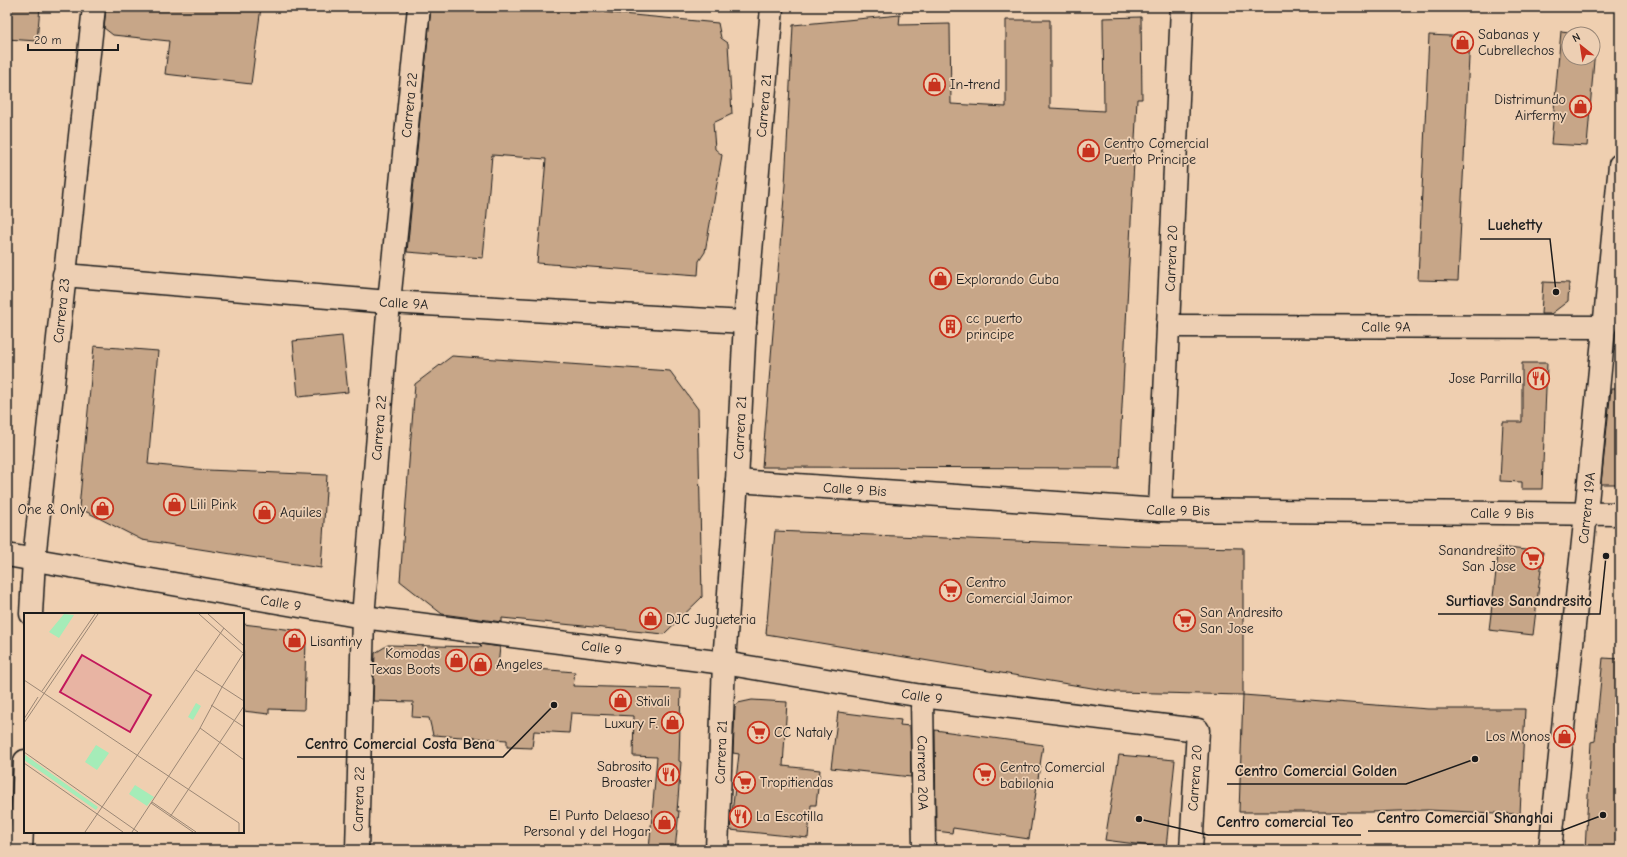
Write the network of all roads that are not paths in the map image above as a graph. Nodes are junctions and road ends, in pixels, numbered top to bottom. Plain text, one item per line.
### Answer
1 (94, 7) edge
2 (419, 7) edge
3 (772, 7) edge
4 (1182, 7) edge
5 (1620, 165) edge
6 (64, 275) junction
7 (389, 302) junction
8 (745, 322) junction
9 (1168, 326) junction
10 (1604, 327) junction
11 (737, 481) junction
12 (1160, 510) junction
13 (1586, 513) junction
14 (1620, 514) edge
15 (7, 555) edge
16 (34, 559) junction
17 (31, 613) edge
18 (363, 617) junction
19 (724, 663) junction
20 (922, 696) junction
21 (1198, 730) joint
22 (24, 783) edge
23 (21, 850) edge
24 (356, 850) edge
25 (717, 850) edge
26 (924, 850) edge
27 (1191, 850) edge
28 (1550, 850) edge

1 - 6 street, Carrera 23
2 - 7 street, Carrera 22
3 - 8 street, Carrera 21
4 - 9 street, Carrera 20
5 - 10 street, Carrera 19A
6 - 7 street, Calle 9A
6 - 16 street, Carrera 23
7 - 8 street, Calle 9A
7 - 18 street, Carrera 22
8 - 11 street, Carrera 21
9 - 10 street, Calle 9A
9 - 12 street, Carrera 20
10 - 13 street, Carrera 19A
11 - 12 street, Calle 9 Bis
11 - 19 street, Carrera 21
12 - 13 street, Calle 9 Bis
13 - 14 street, Calle 9 Bis
13 - 28 street, Carrera 19A
15 - 16 street, Calle 9
16 - 17 street, Carrera 23
16 - 18 street, Calle 9
18 - 19 street, Calle 9
18 - 24 street, Carrera 22
19 - 20 street, Calle 9
19 - 25 street, Carrera 21
20 - 21 street, Calle 9
20 - 26 street, Carrera 20A
21 - 27 street, Carrera 20
22 - 23 street

